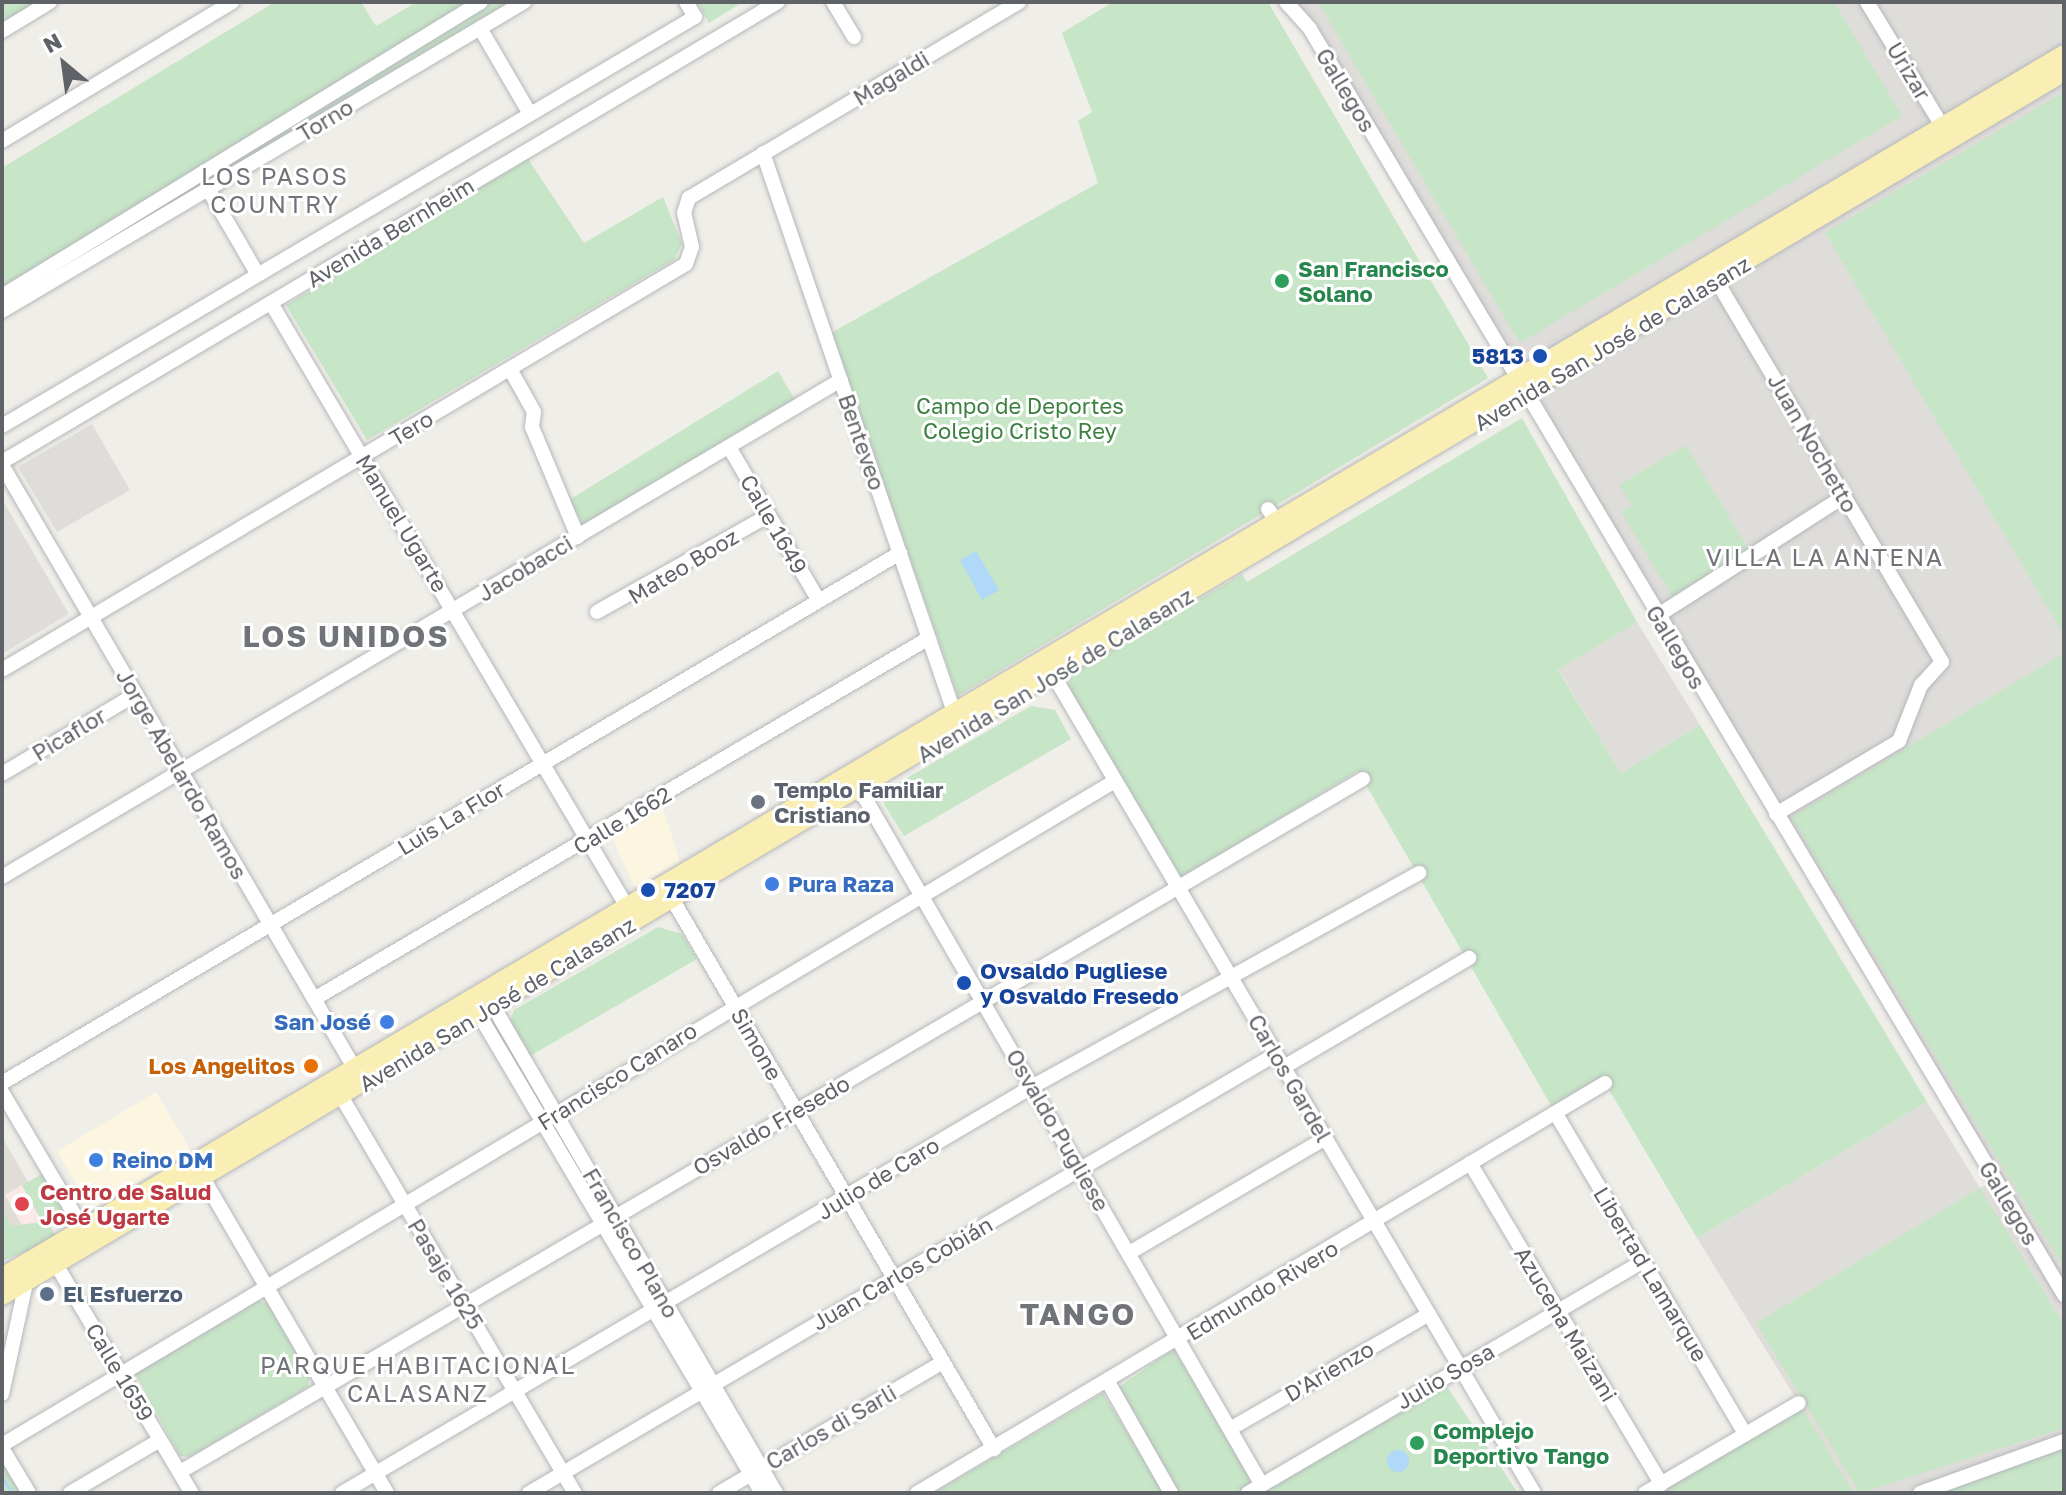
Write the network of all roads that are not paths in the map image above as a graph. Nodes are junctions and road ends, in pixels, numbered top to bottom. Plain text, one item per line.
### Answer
1 (50, 2) edge
2 (232, 2) edge
3 (481, 2) edge
4 (524, 2) edge
5 (686, 2) edge
6 (778, 2) edge
7 (833, 2) edge
8 (1019, 2) edge
9 (1286, 2) edge
10 (1867, 2) edge
11 (480, 28) junction
12 (2, 31) edge
13 (854, 37) dead end
14 (2064, 54) edge
15 (2064, 72) edge
16 (530, 114) junction
17 (1946, 133) junction
18 (2, 141) edge
19 (763, 153) junction
20 (208, 189) junction
21 (1711, 273) junction
22 (258, 275) junction
23 (2, 296) edge
24 (271, 303) junction
25 (2, 311) edge
26 (510, 369) junction
27 (841, 380) junction
28 (1522, 386) junction
29 (2, 426) edge
30 (729, 447) junction
31 (362, 457) junction
32 (2, 464) edge
33 (1843, 497) junction
34 (769, 515) junction
35 (578, 537) junction
36 (900, 553) junction
37 (819, 601) junction
38 (455, 611) junction
39 (597, 612) dead end
40 (1657, 616) junction
41 (91, 618) junction
42 (929, 638) junction
43 (1049, 669) junction
44 (2, 670) edge
45 (136, 694) junction
46 (958, 723) junction
47 (543, 764) junction
48 (181, 772) junction
49 (2, 774) edge
50 (1363, 779) dead end
51 (1115, 781) junction
52 (856, 783) junction
53 (1776, 814) junction
54 (588, 840) junction
55 (1419, 873) dead end
56 (2, 877) edge
57 (1178, 887) junction
58 (670, 894) junction
59 (921, 895) junction
60 (632, 916) junction
61 (270, 925) junction
62 (1469, 958) dead end
63 (1231, 977) junction
64 (314, 999) junction
65 (982, 1002) junction
66 (483, 1004) junction
67 (734, 1005) junction
68 (1280, 1060) junction
69 (359, 1077) junction
70 (2, 1083) edge
71 (1605, 1083) dead end
72 (1034, 1088) junction
73 (2, 1092) edge
74 (341, 1096) junction
75 (796, 1110) junction
76 (1556, 1114) junction
77 (548, 1116) junction
78 (1326, 1138) junction
79 (1470, 1163) junction
80 (1082, 1169) junction
81 (203, 1178) junction
82 (846, 1196) junction
83 (404, 1205) junction
84 (609, 1220) junction
85 (1376, 1223) junction
86 (88, 1237) junction
87 (1129, 1253) junction
88 (52, 1258) junction
89 (1643, 1261) junction
90 (27, 1273) junction
91 (2, 1277) edge
92 (894, 1278) junction
93 (267, 1287) junction
94 (2064, 1295) edge
95 (2, 1296) edge
96 (464, 1305) junction
97 (660, 1306) junction
98 (1558, 1310) junction
99 (1429, 1314) junction
100 (1178, 1340) junction
101 (943, 1362) junction
102 (1460, 1367) junction
103 (121, 1374) junction
104 (1108, 1382) junction
105 (325, 1387) junction
106 (707, 1387) junction
107 (515, 1391) junction
108 (2, 1394) edge
109 (1799, 1403) dead end
110 (1230, 1429) junction
111 (1745, 1434) junction
112 (160, 1440) junction
113 (2064, 1441) edge
114 (2, 1446) edge
115 (994, 1449) junction
116 (756, 1471) junction
117 (180, 1472) junction
118 (376, 1473) junction
119 (563, 1473) junction
120 (1661, 1484) junction
121 (1262, 1485) junction
122 (29, 1493) edge
123 (70, 1493) edge
124 (192, 1493) edge
125 (342, 1493) edge
126 (387, 1493) edge
127 (529, 1493) edge
128 (575, 1493) edge
129 (719, 1493) edge
130 (762, 1493) edge
131 (776, 1493) edge
132 (918, 1493) edge
133 (1171, 1493) edge
134 (1248, 1493) edge
135 (1534, 1493) edge
136 (1645, 1493) edge
137 (1920, 1493) edge

1 - 12 street
2 - 18 street
3 - 23 street
4 - 11 street, Torno
5 - 16 street
6 - 24 street, Avenida Bernheim
7 - 13 street
8 - 19 street, Magaldi
9 - 28 street, Gallegos
10 - 17 street, Urizar
11 - 16 street
11 - 20 street, Torno
14 - 17 main road, Avenida San José de Calasanz
15 - 17 main road, Avenida San José de Calasanz
16 - 22 street
17 - 21 main road, Avenida San José de Calasanz
19 - 26 street, Tero
19 - 27 street, Benteveo
20 - 22 street
20 - 25 street, Torno
21 - 28 main road, Avenida San José de Calasanz
21 - 33 street, Juan Nochetto
22 - 29 street
24 - 31 street, Manuel Ugarte
24 - 32 street, Avenida Bernheim
26 - 31 street, Tero
26 - 35 street
27 - 30 street, Jacobacci
27 - 36 street, Benteveo
28 - 40 street, Gallegos
28 - 43 main road, Avenida San José de Calasanz
28 - 43 main road, Avenida San José de Calasanz
30 - 34 street, Calle 1649
30 - 35 street, Jacobacci
31 - 38 street, Manuel Ugarte
31 - 41 street, Tero
32 - 41 street, Jorge Abelardo Ramos
33 - 40 street
33 - 53 street, Juan Nochetto
34 - 37 street, Calle 1649
34 - 39 street, Mateo Booz
35 - 38 street, Jacobacci
36 - 37 street, Luis La Flor
36 - 42 street, Benteveo
37 - 47 street, Luis La Flor
38 - 47 street, Manuel Ugarte
38 - 48 street, Jacobacci
40 - 53 street, Gallegos
41 - 44 street, Tero
41 - 45 street, Jorge Abelardo Ramos
42 - 46 street, Benteveo
42 - 54 street, Calle 1662
43 - 46 main road, Avenida San José de Calasanz
43 - 51 street, Carlos Gardel
45 - 48 street, Jorge Abelardo Ramos
45 - 49 street, Picaflor
46 - 52 main road, Avenida San José de Calasanz
47 - 54 street, Manuel Ugarte
47 - 61 street, Luis La Flor
48 - 56 street, Jacobacci
48 - 61 street, Jorge Abelardo Ramos
50 - 57 street, Osvaldo Fresedo
51 - 57 street, Carlos Gardel
51 - 59 street, Francisco Canaro
52 - 58 main road, Avenida San José de Calasanz
52 - 59 street, Osvaldo Pugliese
53 - 94 street, Gallegos
54 - 60 street, Manuel Ugarte
54 - 64 street, Calle 1662
55 - 63 street, Julio de Caro
57 - 63 street, Carlos Gardel
57 - 65 street, Osvaldo Fresedo
58 - 60 main road, Avenida San José de Calasanz
58 - 67 street, Simone
59 - 65 street, Osvaldo Pugliese
59 - 67 street, Francisco Canaro
60 - 66 main road, Avenida San José de Calasanz
61 - 64 street, Jorge Abelardo Ramos
61 - 70 street, Luis La Flor
62 - 68 street, Juan Carlos Cobián
63 - 68 street, Carlos Gardel
63 - 72 street, Julio de Caro
64 - 69 street, Jorge Abelardo Ramos
65 - 72 street, Osvaldo Pugliese
65 - 75 street, Osvaldo Fresedo
66 - 69 main road, Avenida San José de Calasanz
66 - 77 street, Francisco Plano
67 - 75 street, Simone
67 - 77 street, Francisco Canaro
68 - 78 street, Carlos Gardel
68 - 80 street, Juan Carlos Cobián
69 - 74 main road, Avenida San José de Calasanz
69 - 86 main road, Avenida San José de Calasanz
71 - 76 street, Edmundo Rivero
72 - 80 street, Osvaldo Pugliese
72 - 82 street, Julio de Caro
73 - 86 street
74 - 81 main road, Avenida San José de Calasanz
74 - 83 street, Pasaje 1625
75 - 82 street, Simone
75 - 84 street, Osvaldo Fresedo
76 - 79 street, Edmundo Rivero
76 - 89 street, Libertad Lamarque
77 - 83 street, Francisco Canaro
77 - 84 street, Francisco Plano
78 - 85 street, Carlos Gardel
78 - 87 street
79 - 85 street, Edmundo Rivero
79 - 98 street, Azucena Maizani
80 - 87 street, Osvaldo Pugliese
80 - 92 street, Juan Carlos Cobián
81 - 86 main road, Avenida San José de Calasanz
81 - 93 street
82 - 92 street, Simone
82 - 97 street, Julio de Caro
83 - 93 street, Francisco Canaro
83 - 96 street, Pasaje 1625
84 - 96 street, Osvaldo Fresedo
84 - 97 street, Francisco Plano
85 - 99 street, Carlos Gardel
85 - 100 street, Edmundo Rivero
86 - 88 main road, Avenida San José de Calasanz
87 - 100 street, Osvaldo Pugliese
88 - 90 main road, Avenida San José de Calasanz
88 - 103 street, Calle 1659
89 - 98 street, Julio Sosa
89 - 111 street, Libertad Lamarque
90 - 91 main road, Avenida San José de Calasanz
90 - 95 main road, Avenida San José de Calasanz
90 - 108 street
92 - 101 street, Simone
92 - 106 street, Juan Carlos Cobián
93 - 103 street, Francisco Canaro
93 - 105 street
96 - 105 street, Osvaldo Fresedo
96 - 107 street, Pasaje 1625
97 - 106 street, Francisco Plano
97 - 107 street, Julio de Caro
98 - 102 street, Julio Sosa
98 - 120 street, Azucena Maizani
99 - 102 street, Carlos Gardel
99 - 110 street, D'Arienzo
100 - 104 street, Edmundo Rivero
100 - 110 street, Osvaldo Pugliese
101 - 115 street, Simone
101 - 116 street, Carlos di Sarli
102 - 121 street, Julio Sosa
102 - 135 street, Carlos Gardel
103 - 112 street, Calle 1659
103 - 114 street, Francisco Canaro
104 - 115 street, Edmundo Rivero
104 - 133 street
105 - 117 street, Osvaldo Fresedo
105 - 118 street
106 - 116 street, Francisco Plano
106 - 119 street, Juan Carlos Cobián
107 - 118 street, Julio de Caro
107 - 119 street, Pasaje 1625
109 - 111 street
110 - 121 street, Osvaldo Pugliese
111 - 120 street
112 - 117 street, Calle 1659
112 - 123 street
113 - 137 street
114 - 122 street
115 - 132 street, Edmundo Rivero
116 - 129 street, Carlos di Sarli
116 - 130 street, Francisco Plano
116 - 131 street, Francisco Plano
117 - 124 street, Calle 1659
118 - 125 street, Julio de Caro
118 - 126 street
119 - 127 street, Juan Carlos Cobián
119 - 128 street, Pasaje 1625
120 - 136 street
121 - 134 street, Julio Sosa

